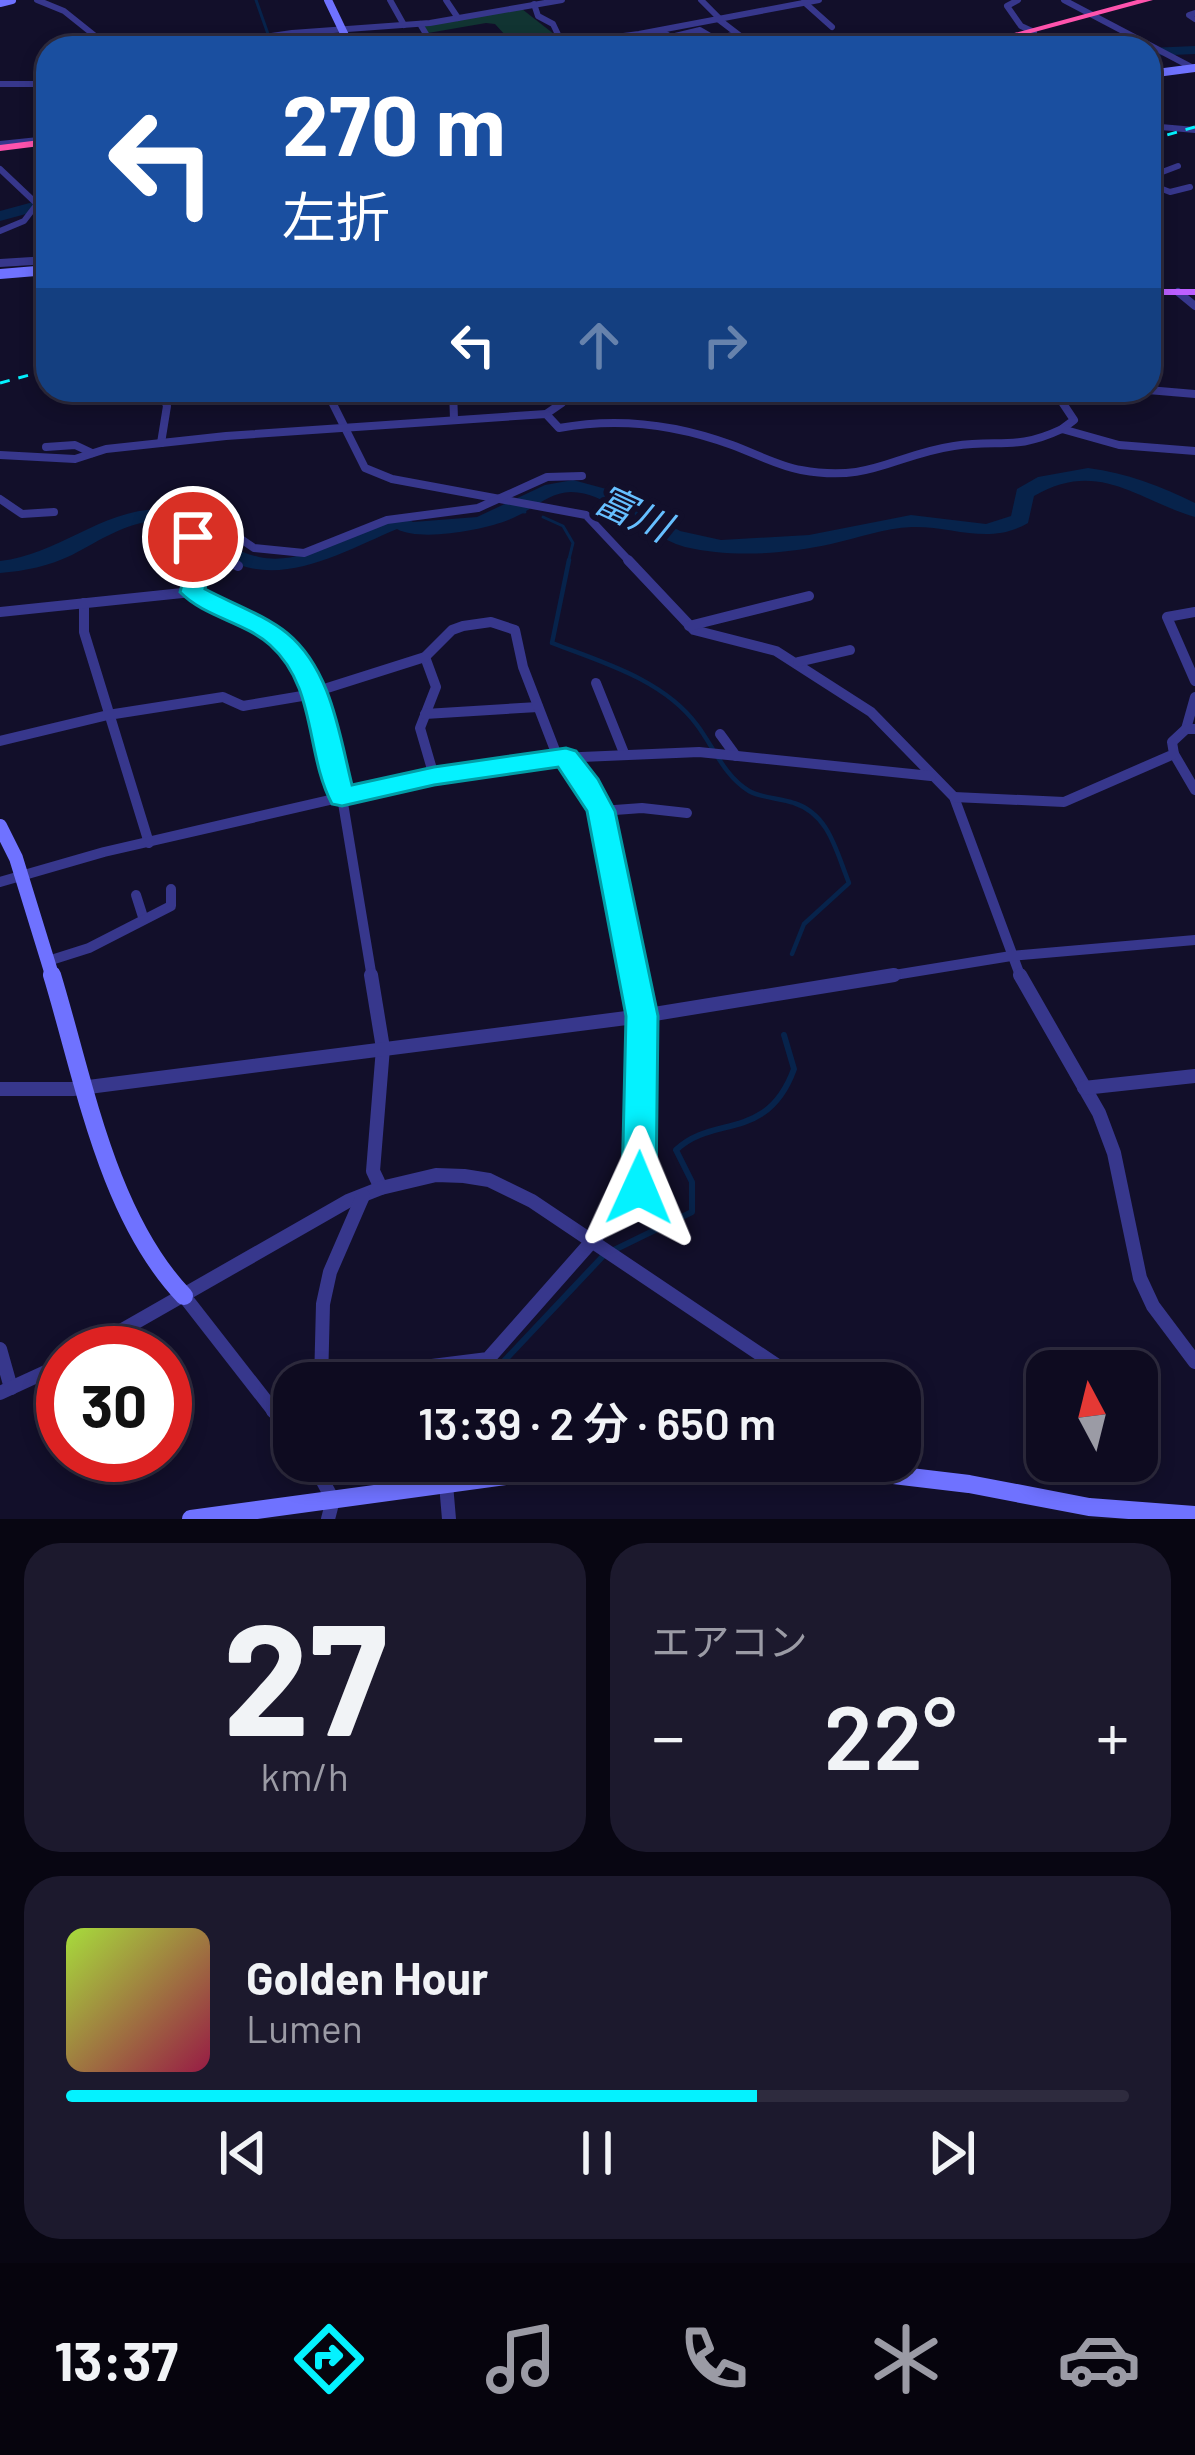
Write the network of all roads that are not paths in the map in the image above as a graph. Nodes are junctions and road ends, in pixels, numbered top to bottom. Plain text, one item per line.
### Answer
1 (12, 0) edge
2 (37, 0) edge
3 (328, 0) edge
4 (390, 0) edge
5 (446, 0) edge
6 (499, 0) edge
7 (562, 0) edge
8 (701, 0) edge
9 (819, 0) edge
10 (1018, 0) edge
11 (1064, 0) edge
12 (1148, 0) edge
13 (1167, 0) edge
14 (803, 1) edge
15 (0, 3) edge
16 (534, 4) junction
17 (505, 9) junction
18 (1105, 16) junction
19 (458, 18) junction
20 (719, 19) junction
21 (420, 24) junction
22 (404, 25) junction
23 (832, 27) dead end
24 (342, 30) junction
25 (661, 31) junction
26 (1034, 32) junction
27 (733, 35) dead end
28 (93, 36) edge
29 (278, 36) edge
30 (345, 36) edge
31 (427, 36) edge
32 (559, 36) edge
33 (626, 36) edge
34 (669, 36) edge
35 (675, 36) edge
36 (710, 36) edge
37 (722, 36) edge
38 (741, 36) edge
39 (1016, 36) edge
40 (1030, 36) edge
41 (1136, 36) edge
42 (1161, 52) edge
43 (1194, 68) edge
44 (1161, 72) edge
45 (36, 84) edge
46 (0, 85) edge
47 (1161, 127) edge
48 (1195, 130) edge
49 (36, 140) edge
50 (0, 148) edge
51 (1178, 166) dead end
52 (0, 169) edge
53 (1161, 174) edge
54 (1161, 187) edge
55 (1190, 187) dead end
56 (36, 205) edge
57 (36, 207) edge
58 (0, 231) edge
59 (36, 260) edge
60 (0, 262) edge
61 (36, 271) edge
62 (0, 274) edge
63 (1161, 292) edge
64 (1178, 292) junction
65 (1195, 292) edge
66 (1195, 306) edge
67 (1161, 391) edge
68 (1195, 394) edge
69 (166, 402) edge
70 (332, 402) edge
71 (453, 402) edge
72 (562, 402) edge
73 (1062, 402) edge
74 (546, 414) junction
75 (454, 419) junction
76 (345, 428) junction
77 (1062, 429) junction
78 (161, 443) junction
79 (46, 447) dead end
80 (1195, 451) edge
81 (92, 453) junction
82 (0, 455) edge
83 (583, 476) dead end
84 (503, 498) junction
85 (0, 499) edge
86 (54, 512) dead end
87 (207, 516) dead end
88 (193, 537) dead end
89 (237, 539) junction
90 (215, 549) junction
91 (238, 566) dead end
92 (192, 592) junction
93 (809, 596) dead end
94 (84, 603) junction
95 (0, 612) edge
96 (1195, 612) edge
97 (689, 626) junction
98 (851, 650) dead end
99 (425, 657) junction
100 (799, 662) junction
101 (1195, 681) edge
102 (596, 683) dead end
103 (315, 692) junction
104 (1195, 697) edge
105 (538, 707) junction
106 (425, 714) junction
107 (108, 716) junction
108 (1190, 729) edge
109 (720, 734) dead end
110 (0, 741) edge
111 (625, 753) junction
112 (722, 754) junction
113 (1174, 754) junction
114 (562, 758) junction
115 (434, 776) junction
116 (931, 776) junction
117 (1195, 790) edge
118 (342, 797) junction
119 (955, 797) junction
120 (601, 811) junction
121 (687, 813) dead end
122 (0, 826) edge
123 (149, 843) junction
124 (23, 878) junction
125 (0, 882) edge
126 (172, 890) dead end
127 (136, 896) dead end
128 (143, 917) junction
129 (1195, 940) edge
130 (1011, 956) junction
131 (48, 961) junction
132 (642, 1016) junction
133 (383, 1048) junction
134 (1195, 1076) edge
135 (86, 1086) junction
136 (1084, 1088) junction
137 (0, 1089) edge
138 (381, 1188) junction
139 (364, 1195) junction
140 (603, 1250) junction
141 (184, 1295) junction
142 (129, 1326) edge
143 (0, 1348) edge
144 (322, 1362) edge
145 (464, 1362) edge
146 (771, 1362) edge
147 (1195, 1362) edge
148 (36, 1376) edge
149 (5, 1390) edge
150 (273, 1411) edge
151 (921, 1474) edge
152 (461, 1482) edge
153 (446, 1484) junction
154 (331, 1509) edge
155 (1195, 1515) edge
156 (191, 1519) edge
157 (449, 1519) edge

1 - 15 street
2 - 28 street
3 - 24 street
4 - 22 street
5 - 19 street
6 - 17 street
7 - 16 street
8 - 20 street
9 - 14 street
10 - 26 street
11 - 18 street
12 - 18 highway
13 - 18 highway
14 - 20 street
14 - 23 street
16 - 17 street
16 - 32 street
17 - 19 street
18 - 26 highway
18 - 40 highway
18 - 41 street
19 - 21 street
20 - 25 street
20 - 38 street
21 - 22 street
21 - 31 street
22 - 24 street
24 - 29 street
24 - 30 street
25 - 33 street
25 - 34 street
26 - 39 highway
27 - 37 street
35 - 36 street
42 - 43 street
43 - 44 street
45 - 46 street
47 - 48 street
49 - 50 highway
51 - 53 street
52 - 56 street
54 - 55 street
57 - 58 street
59 - 60 street
61 - 62 street
63 - 64 main road
64 - 65 main road
64 - 66 street
67 - 68 street
69 - 78 street
70 - 76 street
71 - 75 street
72 - 74 street
73 - 77 street
74 - 75 street
74 - 77 street
75 - 76 street
76 - 78 street
76 - 84 street
77 - 80 street
78 - 81 street
79 - 81 street
81 - 82 street
83 - 84 street
84 - 89 street
84 - 97 street
85 - 86 street
87 - 89 street
88 - 90 street
89 - 90 street
90 - 91 street
90 - 92 street
92 - 94 street
92 - 103 street
93 - 97 street
94 - 95 street
94 - 107 street
96 - 101 street
97 - 100 street
98 - 100 street
99 - 103 street
99 - 105 street
99 - 106 street
100 - 116 street
102 - 111 street
103 - 107 street
103 - 118 street
104 - 108 street
105 - 106 street
105 - 114 street
106 - 115 street
107 - 110 street
107 - 123 street
108 - 113 street
109 - 112 street
111 - 112 street
111 - 114 street
112 - 116 street
113 - 117 street
113 - 119 street
114 - 115 street
114 - 120 street
115 - 118 street
116 - 119 street
118 - 123 street
118 - 133 street
119 - 130 street
120 - 121 street
120 - 132 street
122 - 124 street
123 - 124 street
124 - 125 street
124 - 131 street
126 - 128 street
127 - 128 street
128 - 131 street
129 - 130 street
130 - 132 street
130 - 136 street
131 - 135 street
132 - 133 street
132 - 140 street
133 - 135 street
133 - 138 street
134 - 136 street
135 - 137 street
135 - 141 street
136 - 147 street
138 - 139 street
138 - 140 street
139 - 141 street
139 - 144 street
140 - 145 street
140 - 146 street
141 - 142 street
141 - 150 street
143 - 149 street
148 - 149 street
151 - 155 street
152 - 153 street
153 - 154 street
153 - 157 street
154 - 156 street

